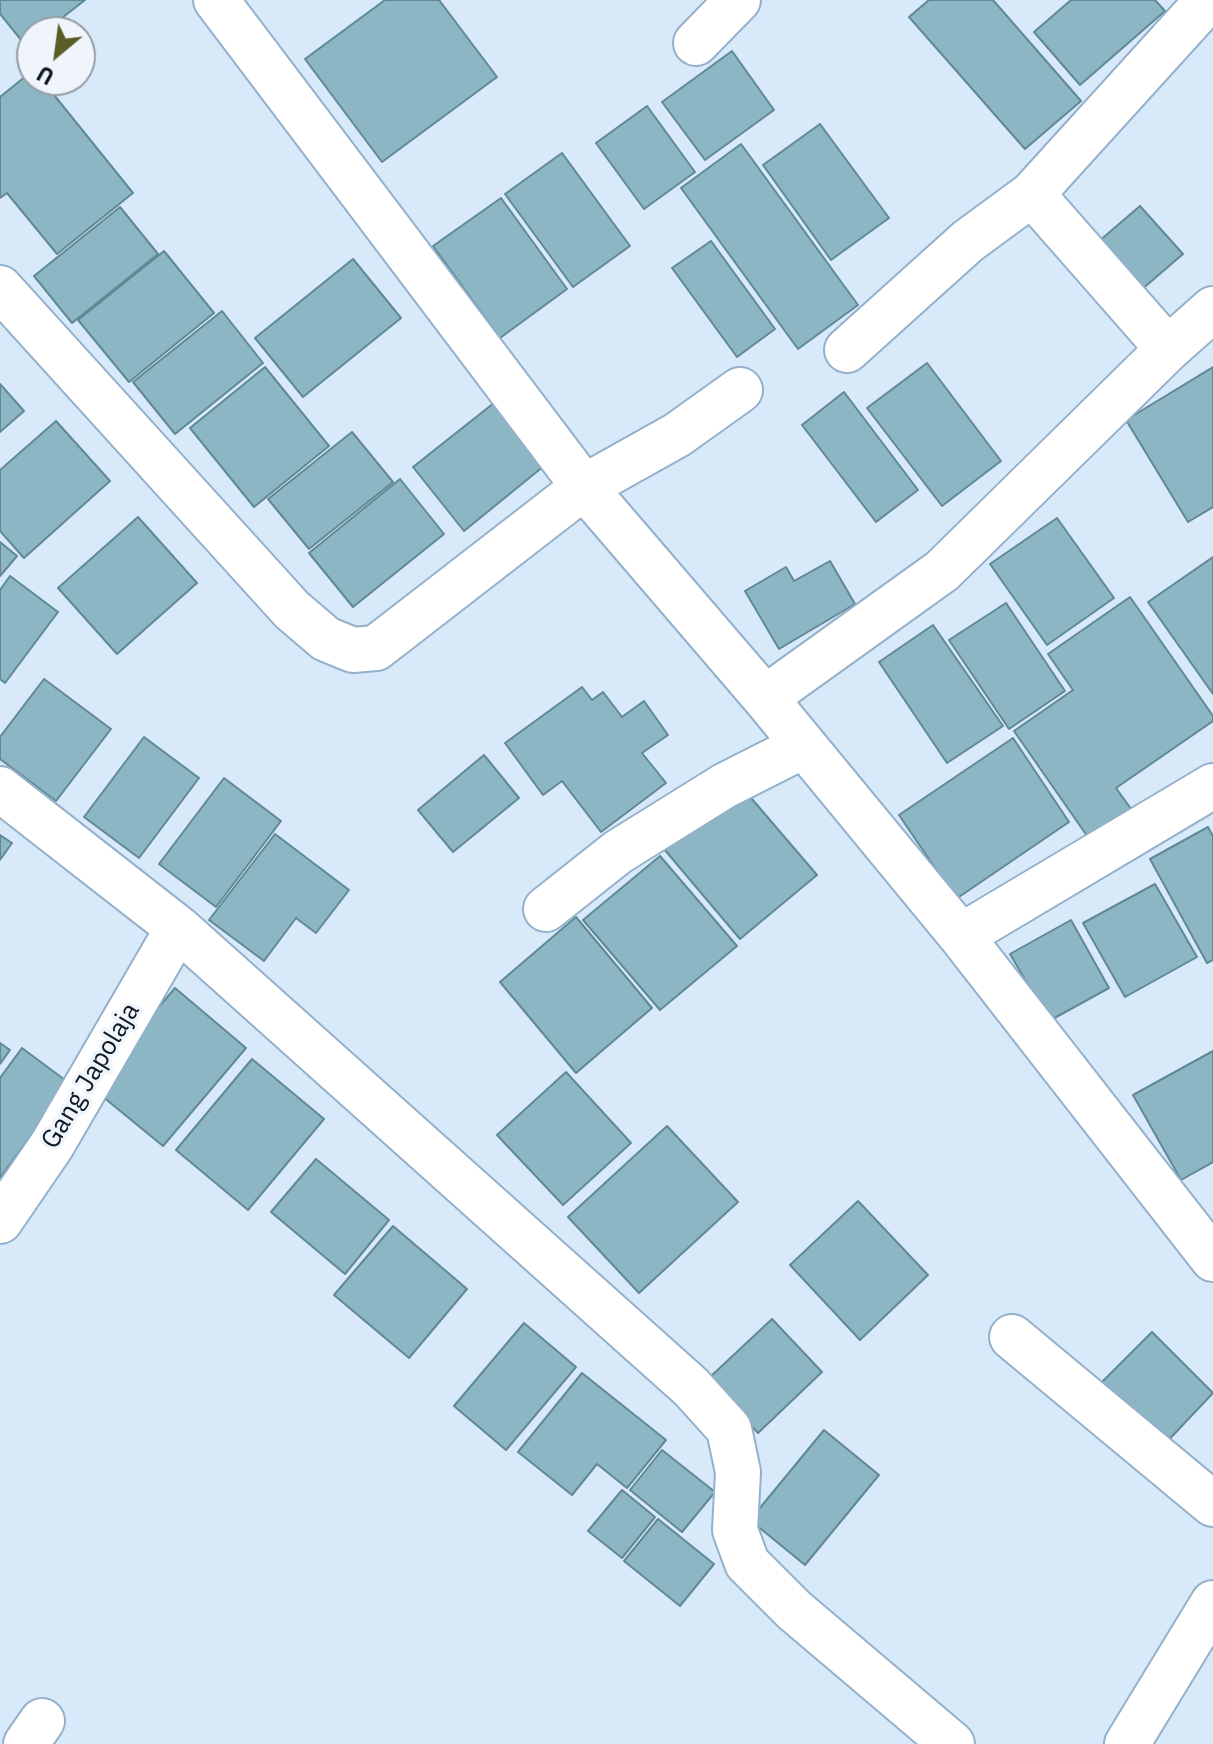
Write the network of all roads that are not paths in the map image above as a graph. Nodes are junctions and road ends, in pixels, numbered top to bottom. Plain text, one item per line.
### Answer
1 (216, 0) edge
2 (738, 0) edge
3 (1208, 0) edge
4 (1213, 7) edge
5 (696, 43) dead end
6 (1032, 194) junction
7 (0, 288) edge
8 (1213, 309) edge
9 (1168, 349) junction
10 (847, 350) dead end
11 (740, 390) dead end
12 (584, 487) junction
13 (765, 698) junction
14 (803, 746) junction
15 (1213, 786) edge
16 (0, 789) edge
17 (546, 909) dead end
18 (178, 928) junction
19 (961, 936) junction
20 (0, 1221) edge
21 (1213, 1259) edge
22 (1012, 1337) dead end
23 (1213, 1504) edge
24 (1213, 1603) edge
25 (952, 1744) edge
26 (1127, 1744) edge

1 - 12 street
2 - 5 street
3 - 4 street
3 - 6 street
6 - 9 street
6 - 10 street
7 - 12 street
8 - 9 street
9 - 13 street
11 - 12 street
12 - 13 street
13 - 14 street
14 - 17 street
14 - 19 street
15 - 19 street
16 - 18 street
18 - 20 street, Gang Japolaja
18 - 25 street
19 - 21 street
22 - 23 street
24 - 26 street

